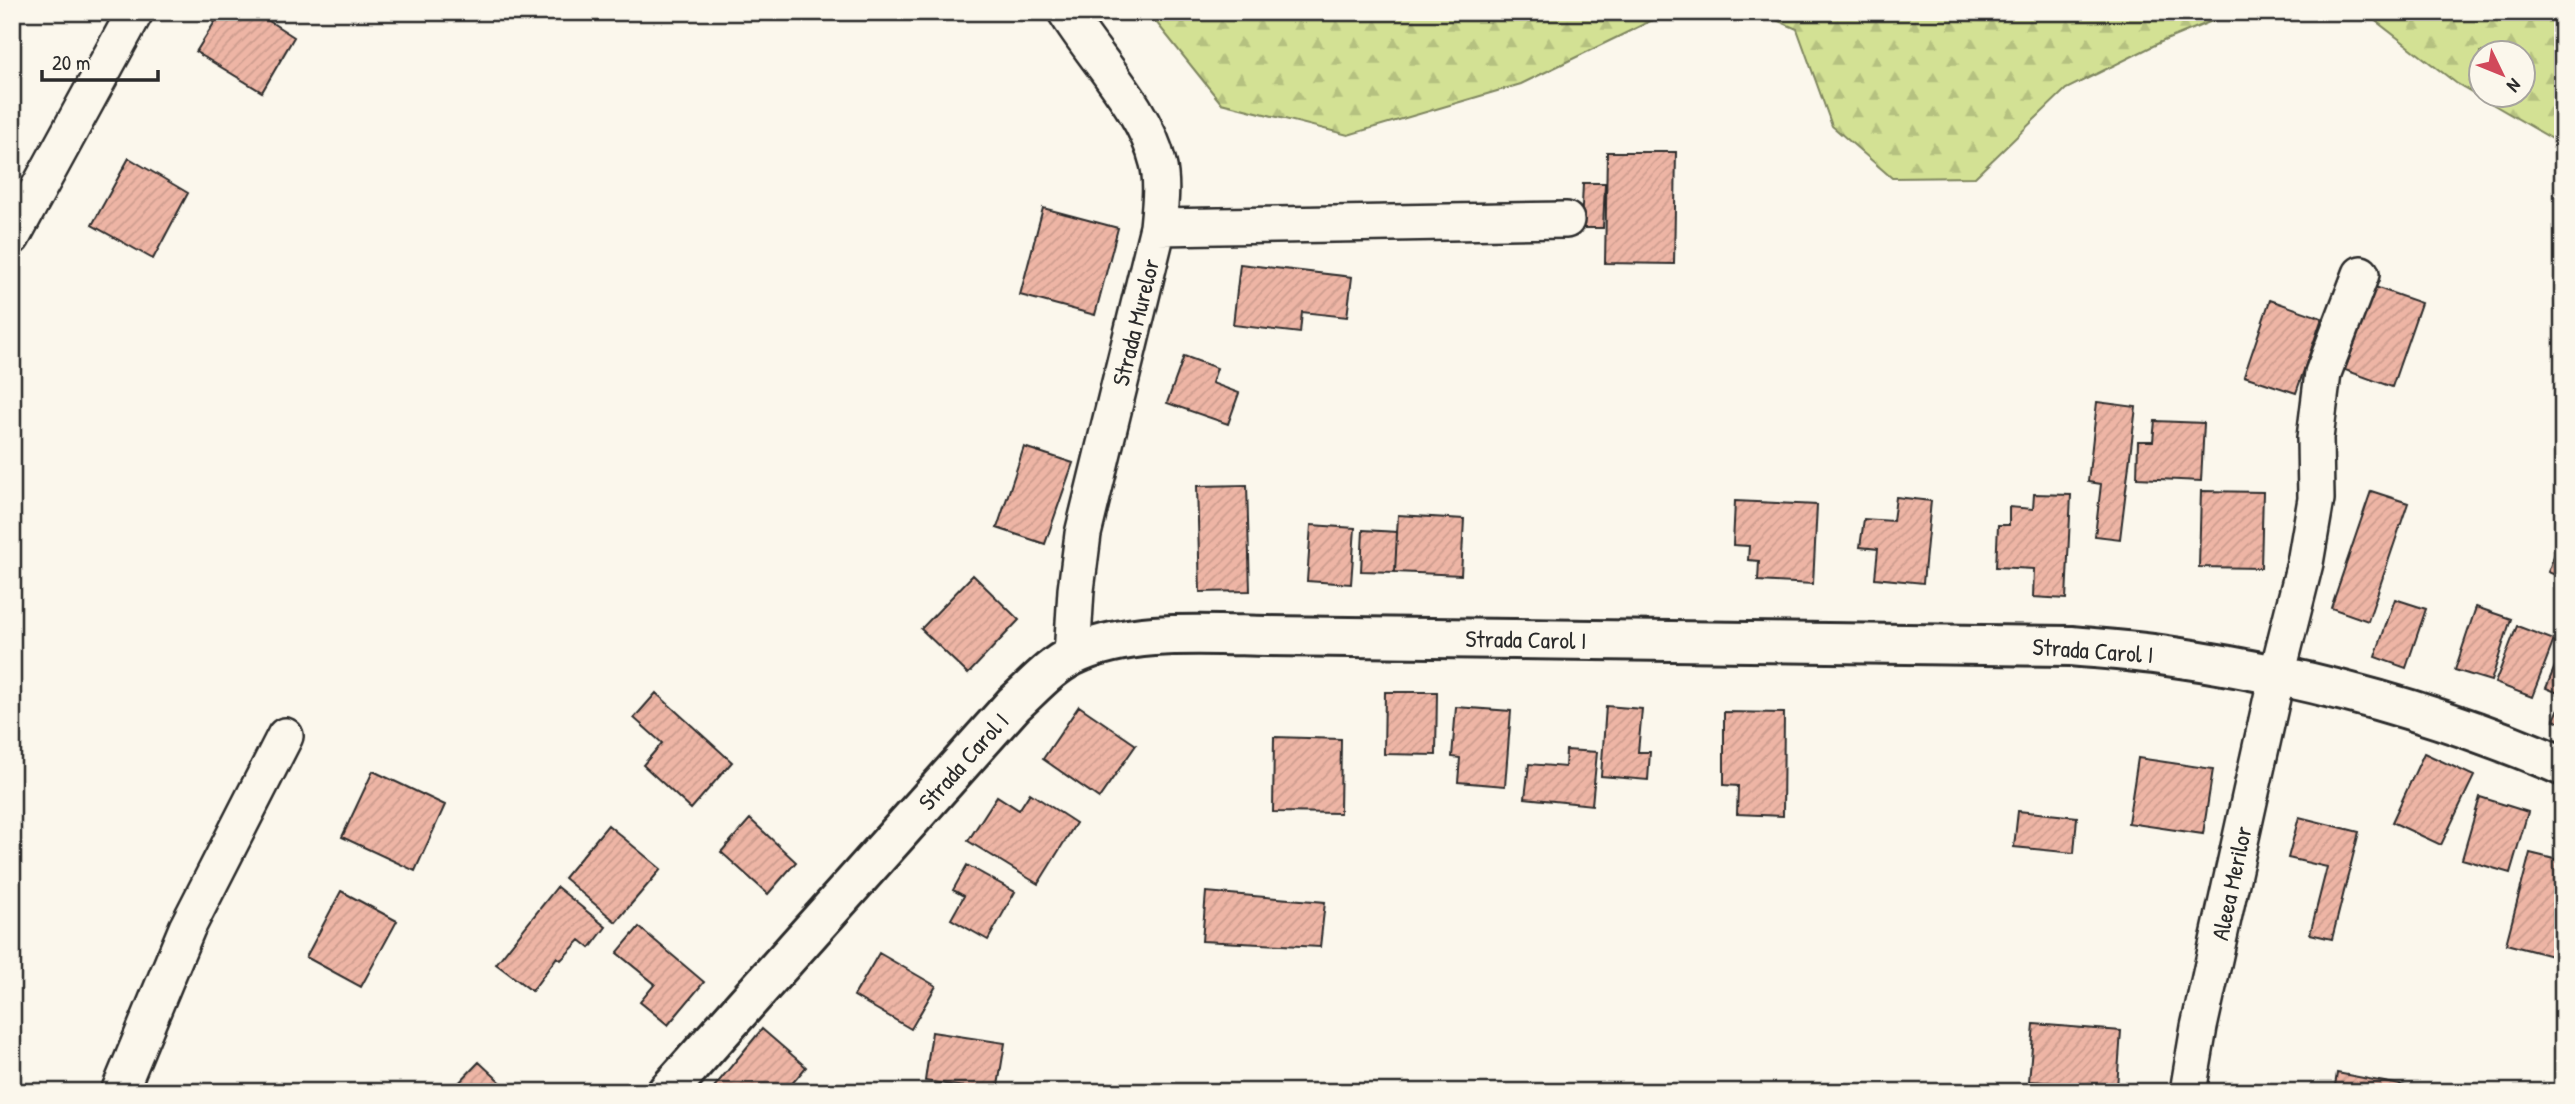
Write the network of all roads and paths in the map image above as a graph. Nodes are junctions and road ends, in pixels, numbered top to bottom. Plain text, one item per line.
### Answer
1 (135, 12) edge
2 (1066, 12) edge
3 (1566, 220) dead end
4 (1158, 227) junction
5 (12, 237) edge
6 (2361, 274) dead end
7 (1072, 656) junction
8 (2277, 675) junction
9 (285, 736) dead end
10 (2563, 766) edge
11 (119, 1092) edge
12 (667, 1092) edge
13 (2188, 1092) edge

1 - 5 street
2 - 4 street, Strada Murelor
3 - 4 street
4 - 7 street, Strada Murelor
6 - 8 street, Aleea Merilor
7 - 8 main road, Strada Carol I
7 - 12 main road, Strada Carol I
8 - 10 main road, Strada Carol I
8 - 13 street, Aleea Merilor
9 - 11 street

